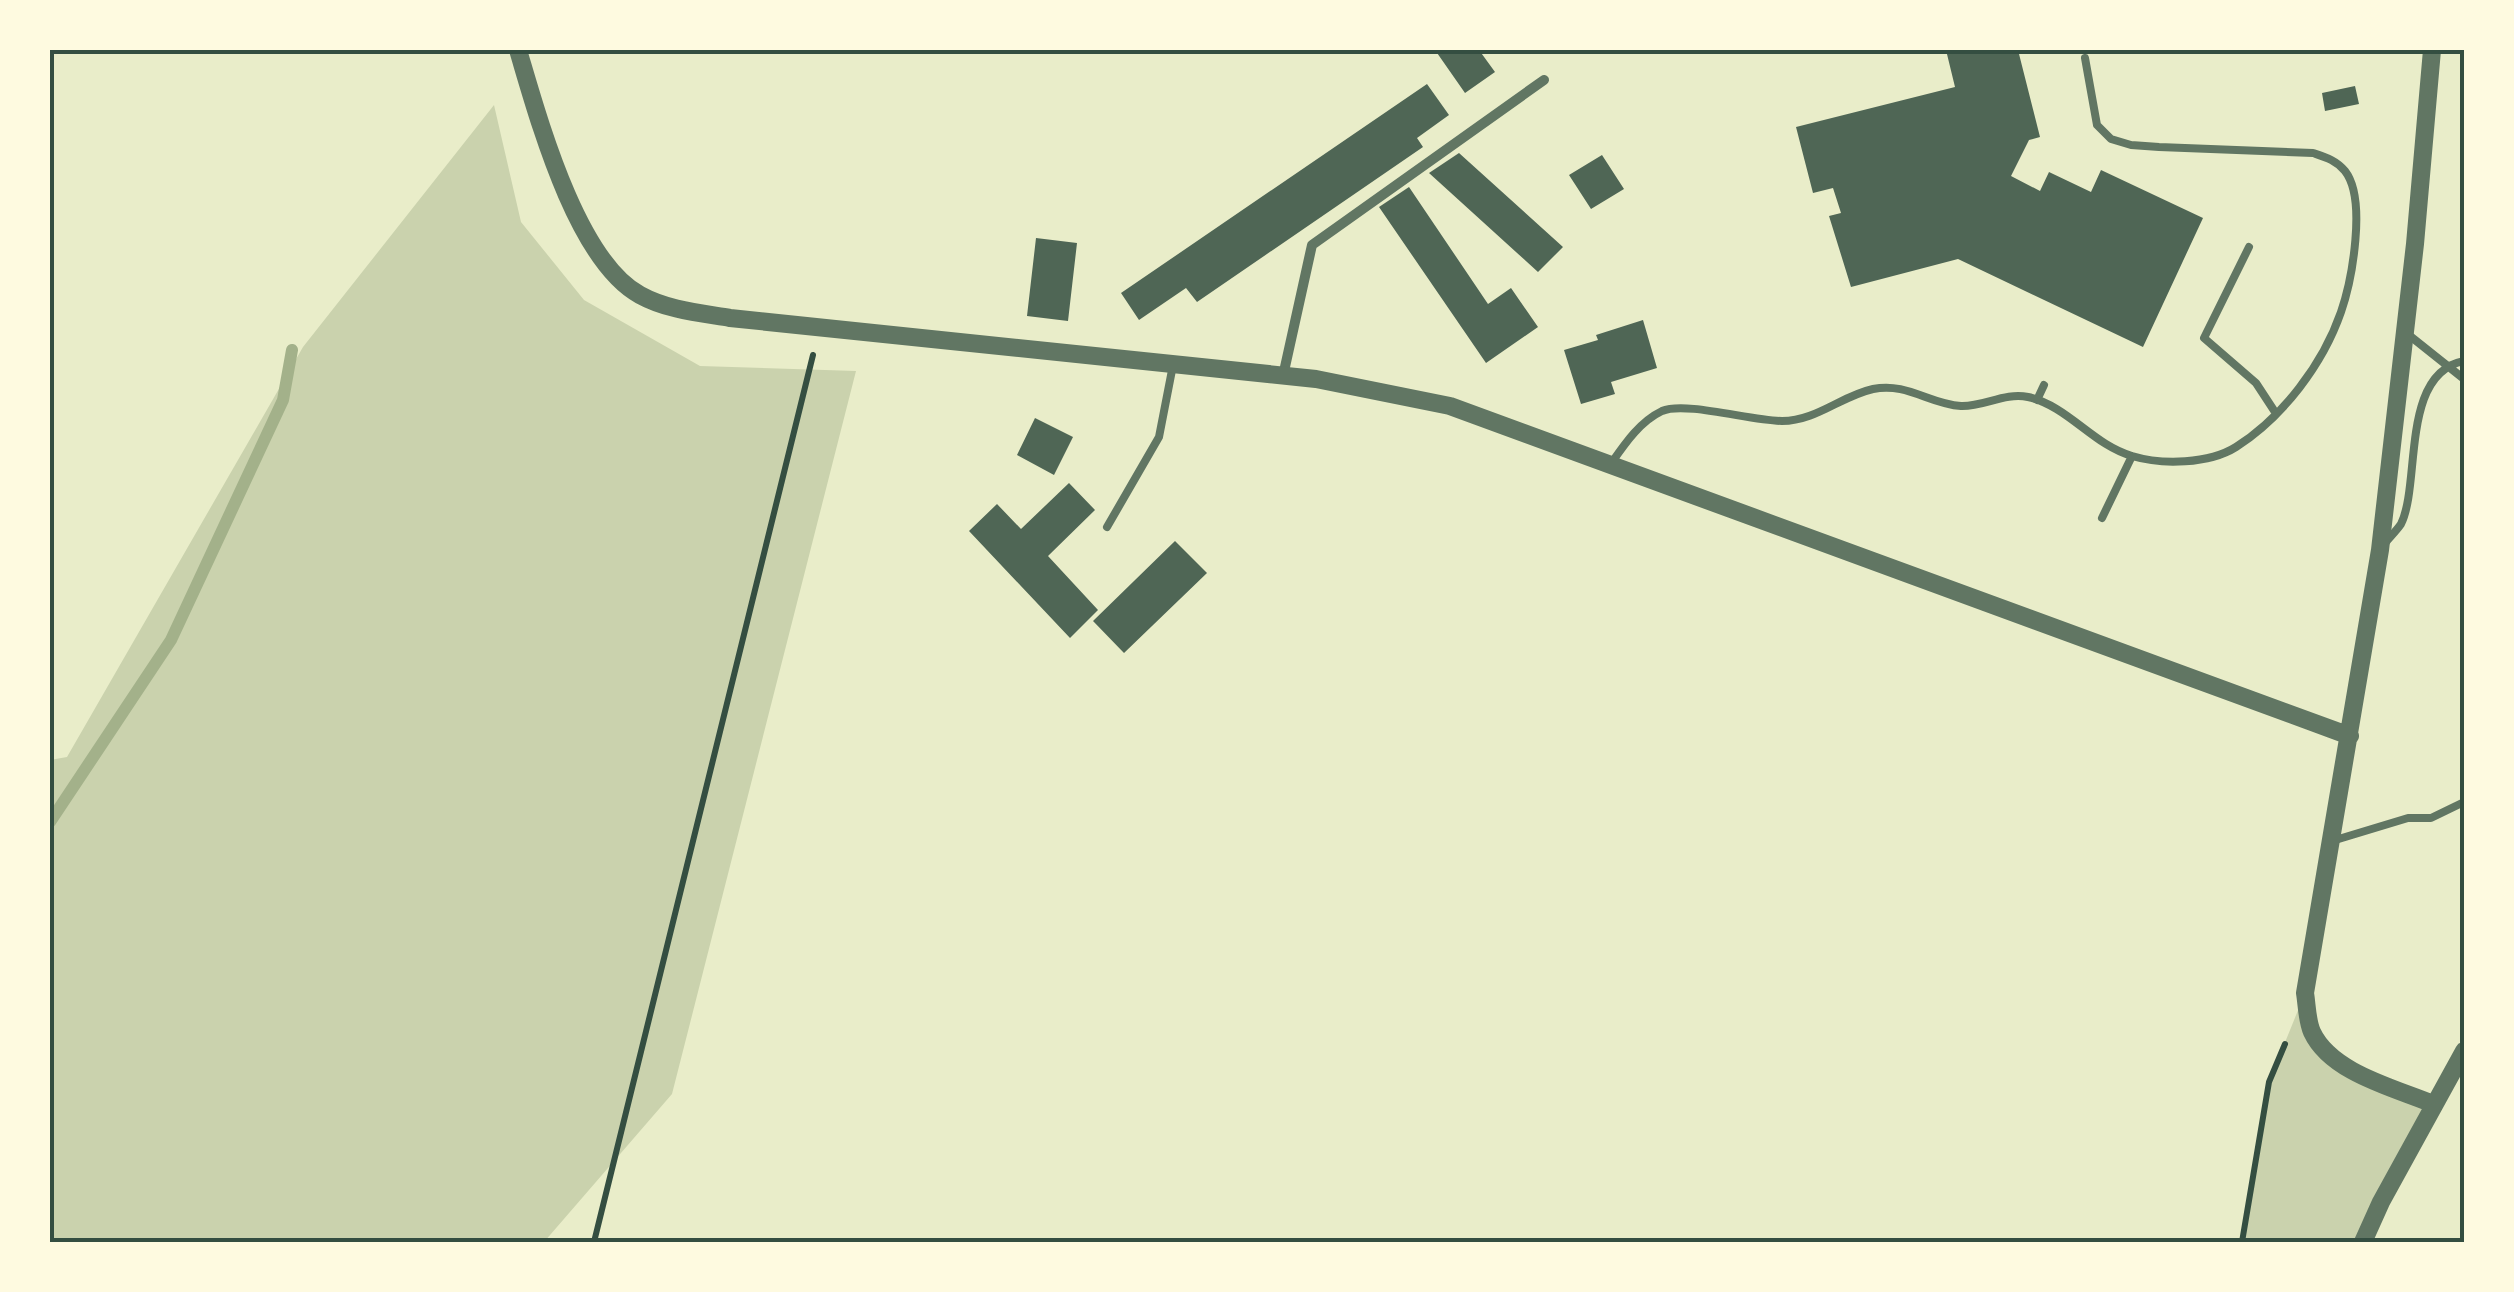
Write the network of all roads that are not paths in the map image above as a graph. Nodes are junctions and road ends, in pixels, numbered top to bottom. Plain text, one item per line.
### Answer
1 (518, 50) edge
2 (2432, 50) edge
3 (2085, 58) dead end
4 (1544, 80) dead end
5 (2249, 247) dead end
6 (2404, 330) junction
7 (2464, 361) edge
8 (1173, 365) junction
9 (2449, 367) junction
10 (1283, 376) junction
11 (2464, 379) edge
12 (2044, 385) dead end
13 (2037, 400) junction
14 (2276, 412) junction
15 (2132, 456) junction
16 (1610, 465) junction
17 (2102, 518) dead end
18 (1108, 527) dead end
19 (2380, 550) junction
20 (2350, 736) junction
21 (2464, 802) edge
22 (2332, 841) junction
23 (2464, 1052) edge
24 (2433, 1104) junction
25 (2363, 1242) edge

1 - 8 street
2 - 6 street
3 - 14 lane
4 - 10 street
5 - 14 lane
6 - 9 lane
6 - 19 street
7 - 9 lane
8 - 10 street
8 - 18 lane
9 - 11 lane
9 - 19 lane
10 - 16 street
12 - 13 lane
13 - 15 lane
13 - 16 lane
14 - 15 lane
15 - 17 lane
16 - 20 street
19 - 20 street
20 - 22 street
21 - 22 lane
22 - 24 street
23 - 24 street
24 - 25 street

